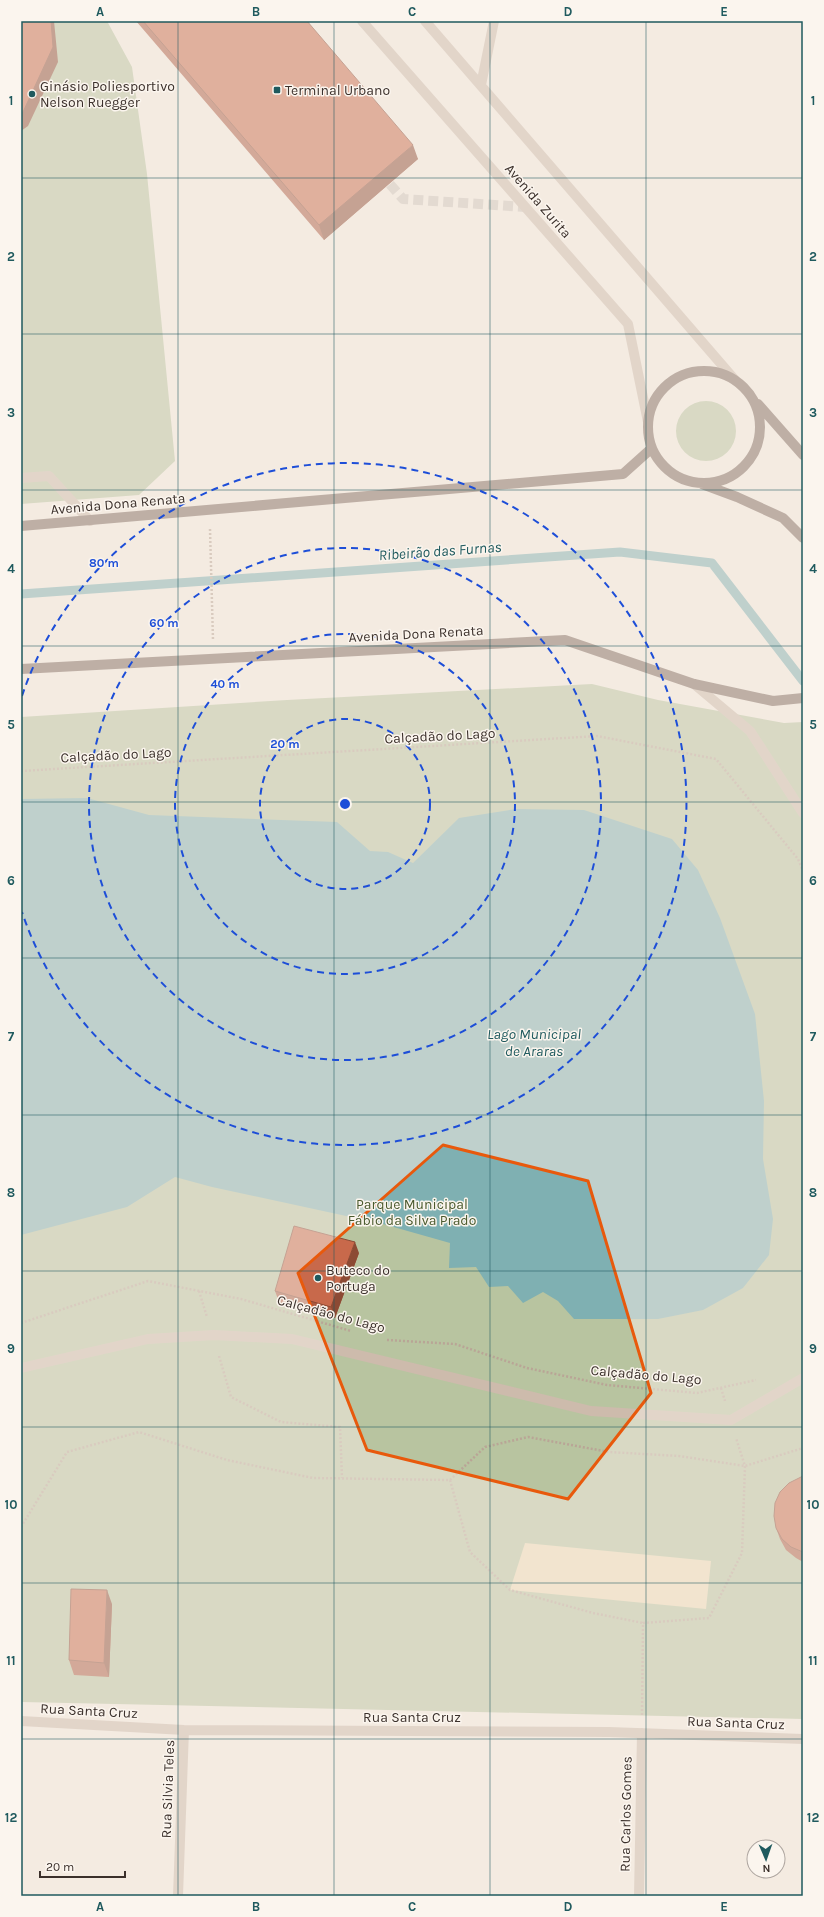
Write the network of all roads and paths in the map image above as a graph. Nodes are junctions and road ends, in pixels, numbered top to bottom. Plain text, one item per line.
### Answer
1 (362, 21) edge
2 (425, 21) edge
3 (494, 21) edge
4 (481, 85) junction
5 (735, 380) junction
6 (754, 400) junction
7 (648, 422) junction
8 (652, 448) junction
9 (803, 455) edge
10 (21, 478) edge
11 (696, 482) junction
12 (90, 520) junction
13 (21, 526) edge
14 (803, 538) edge
15 (210, 542) dead end
16 (214, 658) junction
17 (21, 669) edge
18 (694, 684) junction
19 (803, 698) edge
20 (21, 771) edge
21 (803, 813) edge
22 (803, 871) edge
23 (198, 1290) junction
24 (21, 1323) edge
25 (352, 1331) dead end
26 (214, 1335) junction
27 (381, 1339) dead end
28 (21, 1368) edge
29 (762, 1378) dead end
30 (803, 1378) edge
31 (721, 1388) junction
32 (731, 1420) junction
33 (803, 1448) edge
34 (745, 1466) junction
35 (342, 1478) junction
36 (450, 1480) junction
37 (21, 1527) edge
38 (643, 1623) junction
39 (21, 1721) edge
40 (184, 1730) junction
41 (642, 1733) junction
42 (803, 1739) edge
43 (178, 1896) edge
44 (639, 1896) edge

1 - 7 street, Avenida Zurita
2 - 4 street
3 - 4 street
4 - 5 street
5 - 6 main road
5 - 7 main road
6 - 9 main road
6 - 11 main road
7 - 8 main road
8 - 11 main road
8 - 12 main road, Avenida Dona Renata
10 - 12 street
11 - 14 main road
12 - 13 main road, Avenida Dona Renata
15 - 16 path
16 - 17 main road, Avenida Dona Renata
16 - 18 main road, Avenida Dona Renata
18 - 19 main road, Avenida Dona Renata
18 - 21 street
20 - 22 path, Calçadão do Lago
23 - 24 path, Calçadão do Lago
23 - 25 path, Calçadão do Lago
23 - 26 path
26 - 28 street
26 - 32 street
26 - 35 path
27 - 31 path, Calçadão do Lago
29 - 31 path, Calçadão do Lago
30 - 32 street
31 - 32 path
32 - 34 path
33 - 34 path
34 - 36 path
34 - 38 path
35 - 36 path
35 - 37 path
36 - 38 path
38 - 41 path
39 - 40 street, Rua Santa Cruz
40 - 41 street, Rua Santa Cruz
40 - 43 street, Rua Silvia Teles
41 - 42 street, Rua Santa Cruz
41 - 44 street, Rua Carlos Gomes

